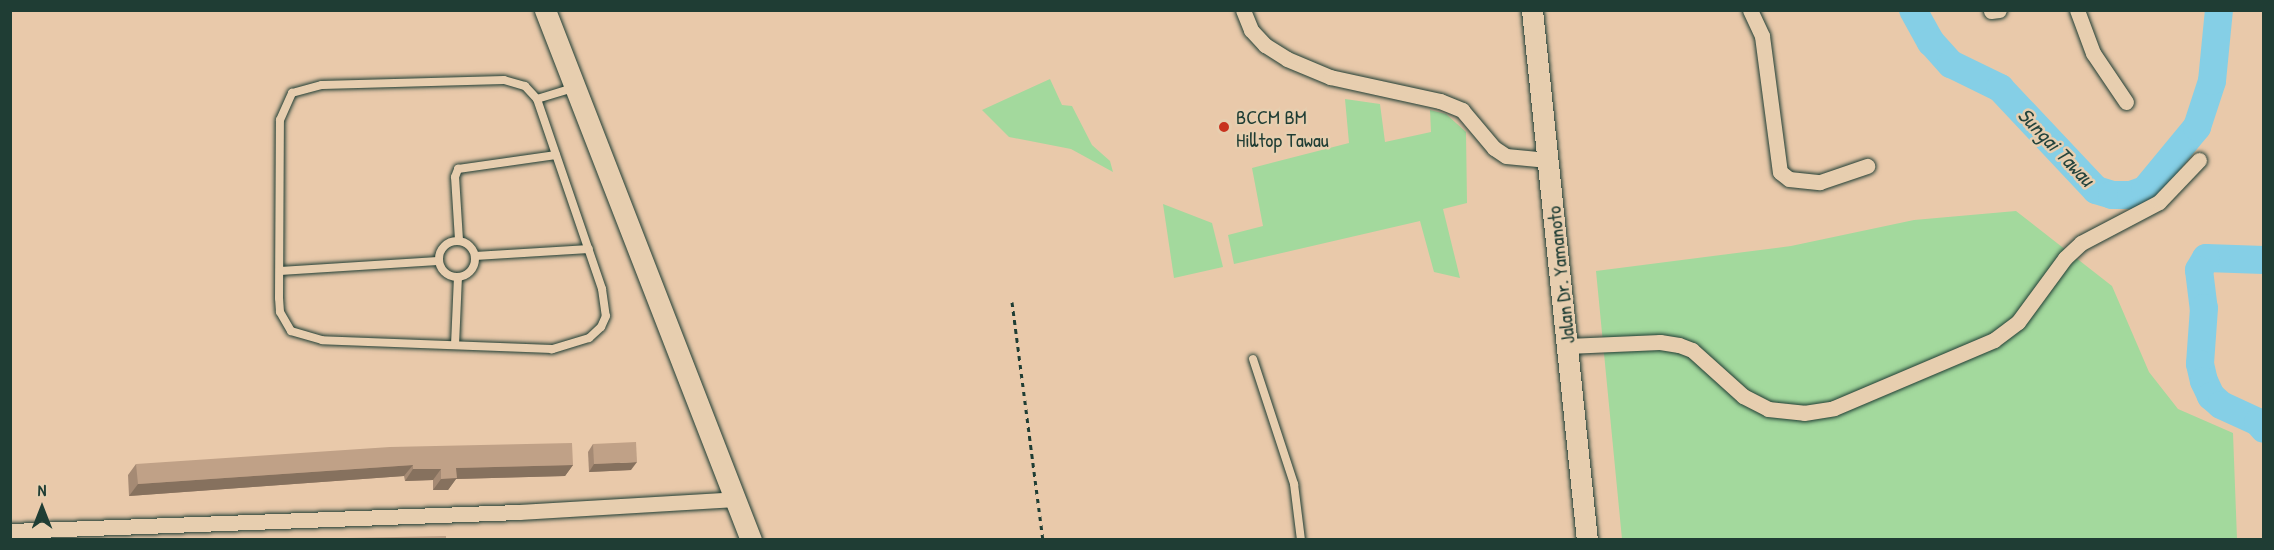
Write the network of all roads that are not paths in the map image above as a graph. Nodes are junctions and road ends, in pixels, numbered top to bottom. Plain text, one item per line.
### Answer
1 (545, 10) edge
2 (1243, 10) edge
3 (1532, 10) edge
4 (1750, 10) edge
5 (1999, 10) edge
6 (2077, 10) edge
7 (1991, 11) edge
8 (574, 88) junction
9 (537, 99) junction
10 (2126, 102) dead end
11 (556, 155) junction
12 (1548, 160) junction
13 (2199, 160) dead end
14 (1867, 166) dead end
15 (459, 240) junction
16 (589, 249) junction
17 (475, 256) junction
18 (438, 261) junction
19 (280, 271) junction
20 (458, 277) junction
21 (455, 345) junction
22 (1567, 346) junction
23 (1253, 359) dead end
24 (736, 499) junction
25 (10, 531) edge
26 (99, 533) edge
27 (752, 540) edge
28 (1300, 540) edge
29 (1587, 540) edge

1 - 8 main road
2 - 12 street
3 - 12 main road, Jalan Dr. Yamanoto
4 - 14 street
5 - 7 street
6 - 10 street
8 - 9 lane
8 - 24 main road
9 - 11 lane
9 - 19 lane
11 - 15 lane
11 - 16 lane
12 - 22 main road, Jalan Dr. Yamanoto
13 - 22 street
15 - 17 lane
15 - 18 lane
16 - 17 lane
16 - 21 lane
17 - 20 lane
18 - 19 lane
18 - 20 lane
19 - 21 lane
20 - 21 lane
22 - 29 main road, Jalan Dr. Yamanoto
23 - 28 lane
24 - 26 street
24 - 27 main road
25 - 26 street

